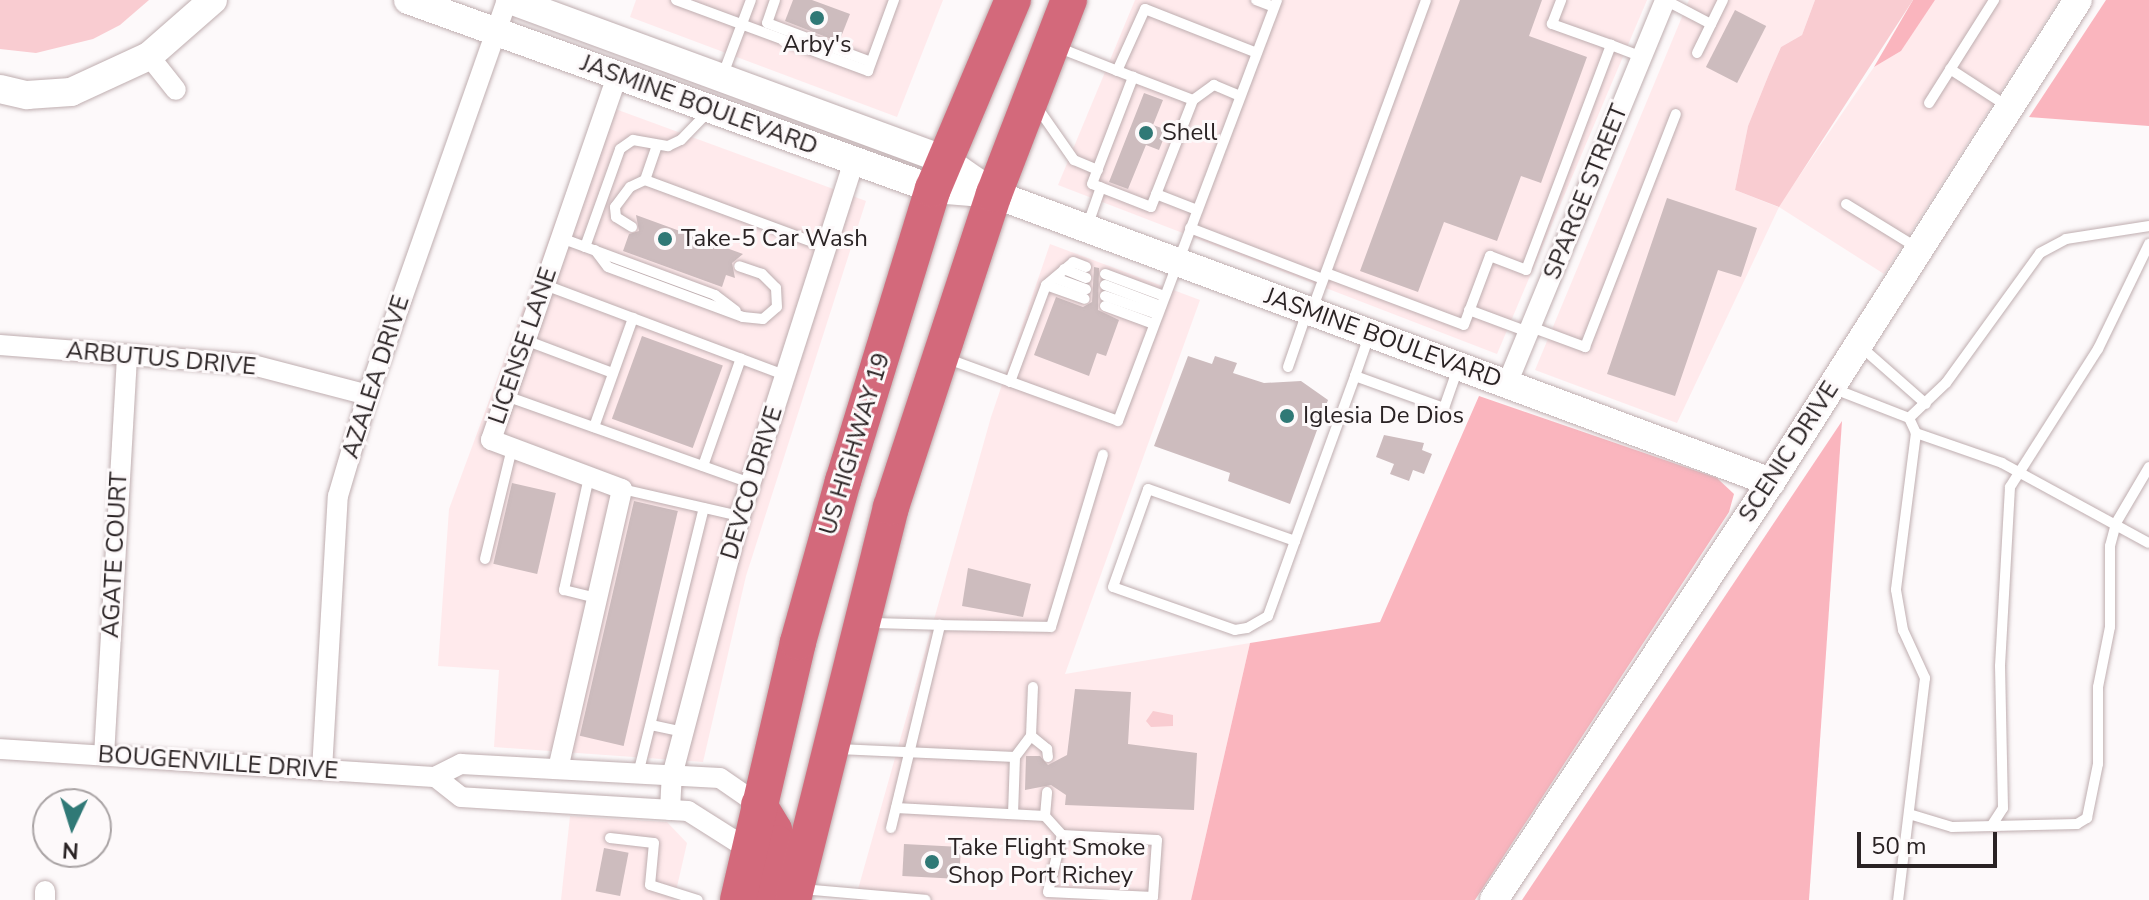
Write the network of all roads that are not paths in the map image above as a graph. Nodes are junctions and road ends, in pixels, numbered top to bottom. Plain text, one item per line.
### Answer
1 (213, 0) edge
2 (408, 0) edge
3 (508, 0) edge
4 (676, 0) edge
5 (751, 0) edge
6 (775, 0) edge
7 (894, 0) edge
8 (1069, 0) edge
9 (1256, 0) edge
10 (1426, 0) edge
11 (1561, 0) edge
12 (1665, 0) edge
13 (1723, 0) edge
14 (1994, 0) edge
15 (2078, 0) edge
16 (1007, 4) edge
17 (1276, 4) edge
18 (742, 24) junction
19 (1711, 24) junction
20 (494, 31) junction
21 (1051, 45) junction
22 (1611, 45) junction
23 (1257, 53) junction
24 (1697, 53) dead end
25 (149, 56) junction
26 (1642, 57) junction
27 (871, 62) junction
28 (1950, 69) junction
29 (1117, 71) junction
30 (617, 76) junction
31 (1133, 77) junction
32 (722, 78) junction
33 (0, 89) edge
34 (176, 90) dead end
35 (1240, 96) junction
36 (1031, 99) junction
37 (1193, 100) junction
38 (1929, 103) dead end
39 (2009, 108) junction
40 (710, 109) junction
41 (1676, 114) dead end
42 (657, 145) junction
43 (854, 161) junction
44 (1098, 170) junction
45 (939, 174) junction
46 (645, 180) junction
47 (1101, 187) junction
48 (994, 194) junction
49 (1156, 194) junction
50 (1846, 204) dead end
51 (1197, 210) junction
52 (2149, 226) edge
53 (632, 227) dead end
54 (1086, 228) junction
55 (1190, 228) junction
56 (561, 238) junction
57 (2149, 244) edge
58 (826, 247) junction
59 (590, 248) junction
60 (1918, 248) junction
61 (1177, 262) junction
62 (739, 266) dead end
63 (1325, 276) junction
64 (1055, 278) junction
65 (1086, 283) junction
66 (545, 285) junction
67 (1046, 285) junction
68 (1159, 310) junction
69 (1469, 310) junction
70 (1309, 311) junction
71 (633, 318) junction
72 (1530, 330) junction
73 (1371, 333) junction
74 (525, 340) junction
75 (1858, 344) junction
76 (0, 345) edge
77 (127, 355) junction
78 (939, 356) junction
79 (741, 358) junction
80 (1459, 366) junction
81 (1288, 367) dead end
82 (613, 373) junction
83 (785, 375) junction
84 (1355, 376) junction
85 (1010, 382) junction
86 (1507, 384) junction
87 (1830, 387) junction
88 (368, 395) junction
89 (506, 396) junction
90 (1926, 404) junction
91 (1909, 418) junction
92 (594, 427) junction
93 (1916, 433) junction
94 (512, 448) junction
95 (1103, 455) dead end
96 (703, 466) junction
97 (2149, 467) edge
98 (2016, 471) junction
99 (589, 477) junction
100 (1771, 482) junction
101 (751, 483) junction
102 (622, 489) junction
103 (704, 508) junction
104 (740, 516) junction
105 (2116, 523) junction
106 (1295, 541) junction
107 (2149, 543) edge
108 (485, 559) dead end
109 (597, 598) junction
110 (859, 622) junction
111 (940, 625) junction
112 (1033, 687) dead end
113 (651, 725) junction
114 (684, 732) junction
115 (1031, 736) junction
116 (0, 749) edge
117 (828, 749) junction
118 (909, 752) junction
119 (104, 756) junction
120 (1015, 757) junction
121 (1048, 757) dead end
122 (558, 769) junction
123 (322, 770) junction
124 (638, 774) junction
125 (672, 776) junction
126 (435, 777) junction
127 (1047, 792) dead end
128 (759, 805) junction
129 (896, 808) junction
130 (2003, 808) junction
131 (670, 810) junction
132 (1013, 814) junction
133 (1909, 814) junction
134 (1045, 816) junction
135 (2015, 824) junction
136 (1992, 825) junction
137 (891, 828) dead end
138 (1062, 835) junction
139 (610, 838) dead end
140 (748, 849) junction
141 (785, 896) edge
142 (698, 900) edge
143 (738, 900) edge
144 (926, 900) edge
145 (1494, 900) edge
146 (1898, 900) edge

1 - 25 street
2 - 20 street, JASMINE BOULEVARD
3 - 20 street, AZALEA DRIVE
3 - 32 street, JASMINE BOULEVARD
4 - 18 lane
5 - 18 lane
6 - 27 lane
7 - 27 lane
8 - 21 highway
9 - 17 lane
10 - 63 lane
11 - 22 lane
12 - 19 lane
12 - 26 street, SPARGE STREET
13 - 19 lane
14 - 28 lane
15 - 39 street, SCENIC DRIVE
16 - 45 highway, US HIGHWAY 19
17 - 23 lane
18 - 27 lane
18 - 32 lane
19 - 24 lane
20 - 30 street, JASMINE BOULEVARD
20 - 88 street, AZALEA DRIVE
21 - 29 lane
21 - 36 highway
22 - 26 lane
22 - 69 lane
23 - 29 lane
23 - 35 lane
25 - 33 street
25 - 34 street
26 - 72 street, SPARGE STREET
28 - 38 lane
28 - 39 lane
29 - 31 lane
30 - 40 street, JASMINE BOULEVARD
30 - 56 street, LICENSE LANE
31 - 37 lane
31 - 44 lane
32 - 40 street
32 - 45 street, JASMINE BOULEVARD
35 - 37 lane
35 - 51 lane
36 - 44 lane
36 - 48 highway
37 - 49 lane
39 - 60 street, SCENIC DRIVE
40 - 42 lane
40 - 43 street, JASMINE BOULEVARD
41 - 72 lane
42 - 46 lane
42 - 59 lane
43 - 45 street, JASMINE BOULEVARD
43 - 58 street, DEVCO DRIVE
44 - 47 lane
45 - 48 street, JASMINE BOULEVARD
45 - 128 highway, US HIGHWAY 19
46 - 53 lane
46 - 58 lane
47 - 49 lane
47 - 54 lane
48 - 54 street, JASMINE BOULEVARD
48 - 78 highway
49 - 51 lane
50 - 60 lane
51 - 55 lane
52 - 90 lane
54 - 61 street, JASMINE BOULEVARD
55 - 61 lane
55 - 63 lane
56 - 59 lane
56 - 66 street, LICENSE LANE
57 - 98 lane
58 - 83 street, DEVCO DRIVE
59 - 62 lane
60 - 75 street, SCENIC DRIVE
61 - 68 lane
61 - 70 street, JASMINE BOULEVARD
63 - 69 lane
63 - 70 lane
64 - 65 lane
64 - 65 lane
64 - 67 lane
65 - 67 lane
66 - 71 lane
66 - 74 street, LICENSE LANE
67 - 85 lane
68 - 68 lane
68 - 85 lane
69 - 72 lane
70 - 73 street, JASMINE BOULEVARD
70 - 81 lane
71 - 79 lane
71 - 82 lane
72 - 86 street, SPARGE STREET
73 - 80 street, JASMINE BOULEVARD
73 - 84 lane
74 - 82 lane
74 - 89 street, LICENSE LANE
75 - 87 street, SCENIC DRIVE
75 - 90 lane
76 - 77 street, ARBUTUS DRIVE
77 - 88 street, ARBUTUS DRIVE
77 - 119 street, AGATE COURT
78 - 85 lane
78 - 110 highway
79 - 83 lane
79 - 96 lane
80 - 84 lane
80 - 86 street, JASMINE BOULEVARD
82 - 92 lane
83 - 101 street, DEVCO DRIVE
84 - 106 lane
86 - 100 street, JASMINE BOULEVARD
87 - 91 lane
87 - 100 street, SCENIC DRIVE
88 - 123 street, AZALEA DRIVE
89 - 92 lane
89 - 94 street, LICENSE LANE
90 - 91 lane
91 - 93 lane
92 - 96 lane
93 - 98 lane
93 - 133 lane
94 - 99 street, LICENSE LANE
94 - 108 lane
95 - 111 lane
96 - 101 lane
97 - 105 lane
98 - 105 lane
98 - 130 lane
99 - 102 street, LICENSE LANE
99 - 109 lane
100 - 145 street, SCENIC DRIVE
101 - 104 street, DEVCO DRIVE
102 - 103 lane
102 - 109 street
103 - 104 lane
103 - 113 lane
104 - 114 street, DEVCO DRIVE
105 - 107 lane
105 - 135 lane
106 - 106 lane
109 - 122 street
110 - 111 lane
110 - 117 highway
111 - 118 lane
112 - 115 lane
113 - 114 lane
113 - 124 lane
114 - 125 street, DEVCO DRIVE
115 - 120 lane
115 - 121 lane
116 - 119 street, BOUGENVILLE DRIVE
117 - 118 lane
117 - 141 highway
118 - 120 lane
118 - 129 lane
119 - 123 street, BOUGENVILLE DRIVE
120 - 132 lane
122 - 124 street, BOUGENVILLE DRIVE
122 - 126 street, BOUGENVILLE DRIVE
123 - 126 street, BOUGENVILLE DRIVE
124 - 125 street, BOUGENVILLE DRIVE
125 - 128 street, BOUGENVILLE DRIVE
125 - 131 street, DEVCO DRIVE
126 - 131 street, BOUGENVILLE DRIVE
127 - 134 lane
128 - 140 highway, US HIGHWAY 19
128 - 141 highway
129 - 132 lane
129 - 137 lane
130 - 135 lane
130 - 136 lane
131 - 140 street, BOUGENVILLE DRIVE
132 - 134 lane
133 - 136 lane
133 - 146 lane
134 - 138 lane
135 - 136 lane
138 - 138 lane
139 - 142 lane
140 - 143 highway, US HIGHWAY 19
141 - 144 lane

